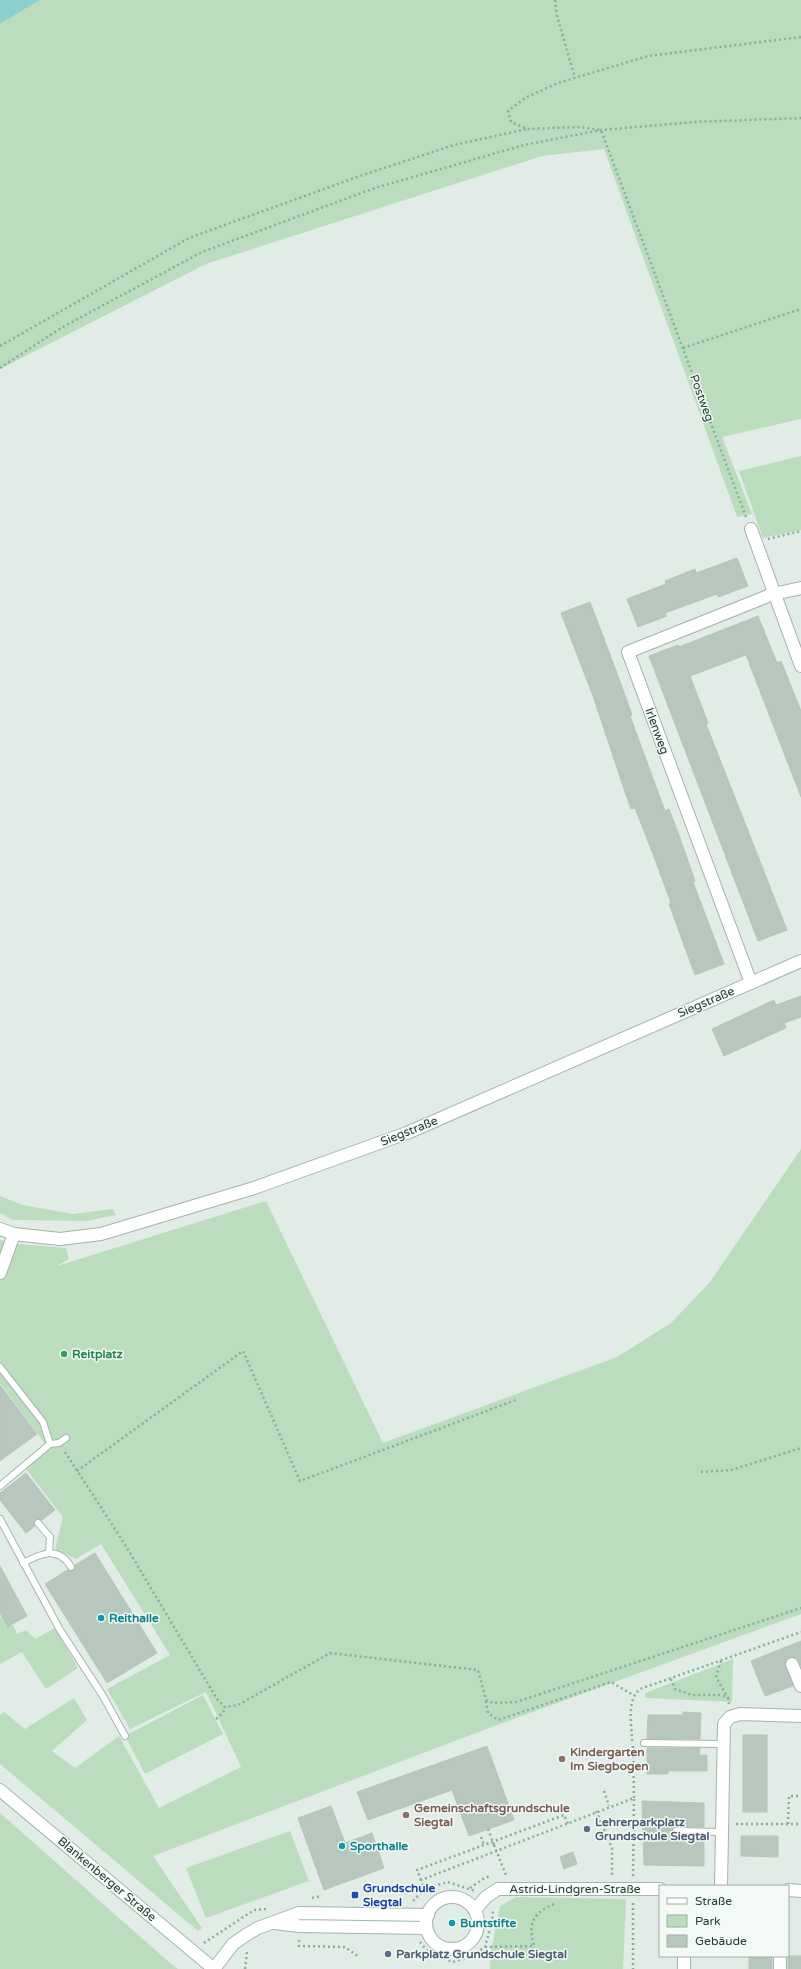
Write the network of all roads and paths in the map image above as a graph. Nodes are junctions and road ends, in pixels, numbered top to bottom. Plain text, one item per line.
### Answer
1 (555, 0) edge
2 (801, 36) edge
3 (575, 78) junction
4 (801, 118) edge
5 (527, 129) junction
6 (601, 130) junction
7 (801, 309) edge
8 (0, 346) edge
9 (683, 348) junction
10 (0, 368) edge
11 (751, 528) joint
12 (801, 532) edge
13 (755, 542) junction
14 (801, 588) edge
15 (773, 594) junction
16 (801, 666) edge
17 (801, 961) edge
18 (751, 983) junction
19 (0, 1229) edge
20 (14, 1234) junction
21 (0, 1273) edge
22 (0, 1367) edge
23 (516, 1400) dead end
24 (66, 1438) dead end
25 (59, 1443) junction
26 (50, 1444) junction
27 (801, 1448) edge
28 (77, 1471) junction
29 (701, 1472) dead end
30 (0, 1486) edge
31 (0, 1519) edge
32 (38, 1523) dead end
33 (49, 1553) junction
34 (23, 1564) junction
35 (71, 1568) dead end
36 (801, 1608) edge
37 (801, 1632) edge
38 (721, 1661) junction
39 (792, 1664) dead end
40 (671, 1679) junction
41 (801, 1686) edge
42 (633, 1695) junction
43 (728, 1698) junction
44 (486, 1700) junction
45 (225, 1707) junction
46 (801, 1716) edge
47 (730, 1717) junction
48 (216, 1719) dead end
49 (125, 1736) dead end
50 (644, 1742) dead end
51 (723, 1744) junction
52 (0, 1790) edge
53 (604, 1791) dead end
54 (801, 1796) edge
55 (634, 1798) junction
56 (608, 1806) junction
57 (596, 1811) junction
58 (568, 1824) junction
59 (788, 1824) junction
60 (801, 1824) edge
61 (722, 1828) junction
62 (488, 1829) dead end
63 (676, 1831) dead end
64 (481, 1837) dead end
65 (484, 1845) junction
66 (496, 1850) junction
67 (507, 1877) dead end
68 (612, 1879) dead end
69 (421, 1880) junction
70 (720, 1885) edge
71 (561, 1888) junction
72 (633, 1888) junction
73 (659, 1889) edge
74 (789, 1890) edge
75 (801, 1890) edge
76 (412, 1903) dead end
77 (269, 1909) dead end
78 (475, 1910) junction
79 (428, 1915) junction
80 (272, 1923) junction
81 (426, 1928) junction
82 (204, 1942) dead end
83 (484, 1947) dead end
84 (684, 1957) edge
85 (780, 1957) edge
86 (214, 1969) edge
87 (633, 1969) edge
88 (684, 1969) edge
89 (780, 1969) edge

1 - 3 path
2 - 3 path
3 - 5 path
4 - 6 path
5 - 6 path
5 - 8 path
6 - 9 path, Postweg
6 - 10 path
7 - 9 path
9 - 11 path, Postweg
11 - 13 street
12 - 13 path
13 - 15 street
14 - 15 street, Irlenweg
15 - 16 street
15 - 18 street, Irlenweg
17 - 18 street, Siegstraße
18 - 20 street, Siegstraße
19 - 20 street, Siegstraße
20 - 21 street
22 - 26 lane
23 - 28 path
24 - 25 lane
25 - 26 lane
25 - 28 path
26 - 30 lane
27 - 29 path
28 - 45 path
31 - 34 lane
32 - 33 lane
33 - 34 lane
33 - 35 lane
34 - 49 lane
36 - 44 path
37 - 38 path
38 - 40 path
38 - 43 path
39 - 41 street
40 - 42 path
40 - 43 path
42 - 44 path
42 - 55 path
43 - 47 path
44 - 45 path
45 - 48 path
46 - 47 street
47 - 51 street
50 - 51 lane
51 - 61 street
52 - 86 street, Blankenberger Straße
53 - 56 path
54 - 59 path
55 - 56 path
55 - 72 path
56 - 57 path
57 - 58 path
57 - 68 path
58 - 65 path
58 - 66 path
59 - 60 path
59 - 61 path
61 - 63 lane
61 - 70 street
62 - 66 path, bridge
64 - 65 path
65 - 69 path
66 - 67 path
66 - 69 path
69 - 76 path
71 - 72 street, Astrid-Lindgren-Straße
71 - 78 street, Astrid-Lindgren-Straße
71 - 83 path
72 - 73 street, Astrid-Lindgren-Straße
72 - 87 path
74 - 75 street
77 - 82 path
78 - 79 street
78 - 81 street
79 - 80 street
79 - 81 street
80 - 81 street
80 - 86 street
84 - 88 street
85 - 89 street

